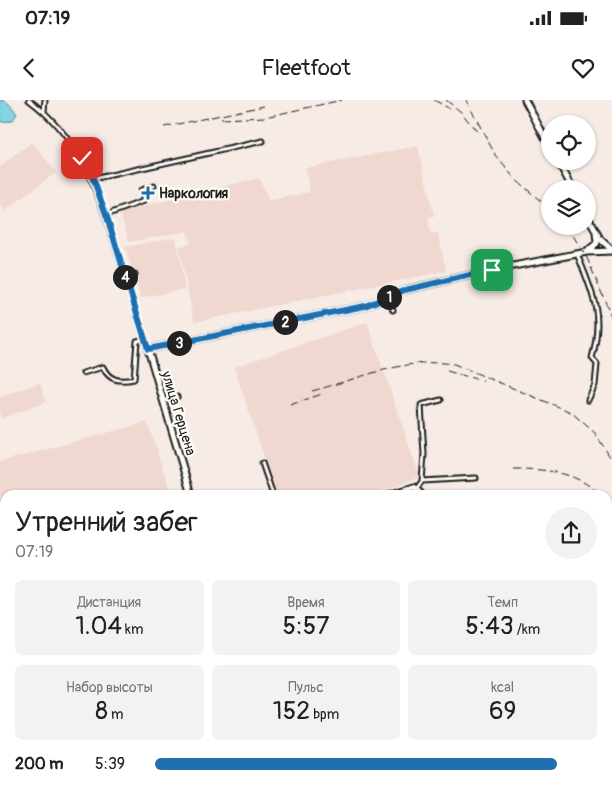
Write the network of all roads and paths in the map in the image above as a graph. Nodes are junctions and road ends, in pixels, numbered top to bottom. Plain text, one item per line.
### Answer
1 (29, 100) edge
2 (45, 100) edge
3 (525, 100) edge
4 (35, 102) edge
5 (44, 112) junction
6 (541, 129) edge
7 (263, 141) dead end
8 (93, 179) junction
9 (154, 186) dead end
10 (106, 214) junction
11 (596, 232) edge
12 (595, 235) edge
13 (612, 250) edge
14 (587, 252) junction
15 (577, 253) junction
16 (135, 274) dead end
17 (125, 277) junction
18 (389, 297) junction
19 (393, 310) dead end
20 (145, 339) junction
21 (148, 349) junction
22 (83, 373) dead end
23 (176, 397) dead end
24 (441, 400) dead end
25 (588, 400) dead end
26 (163, 401) junction
27 (262, 463) dead end
28 (476, 478) dead end
29 (422, 481) junction
30 (417, 488) joint
31 (190, 490) edge
32 (271, 490) edge
33 (403, 490) edge

1 - 4 street, улица Герцена
2 - 5 street
3 - 6 street
4 - 5 street, улица Герцена
5 - 8 street, улица Герцена
7 - 8 street
8 - 10 street, улица Герцена
9 - 10 street
10 - 17 street, улица Герцена
11 - 13 street
12 - 14 street
13 - 14 street
14 - 15 street
15 - 18 street
15 - 25 street
16 - 17 street
17 - 20 street, улица Герцена
18 - 19 street
18 - 21 street
20 - 21 street, улица Герцена
20 - 22 street
21 - 26 street, улица Герцена
23 - 26 street
24 - 29 street
26 - 31 street, улица Герцена
27 - 32 street
28 - 29 street
29 - 30 street
30 - 33 street

